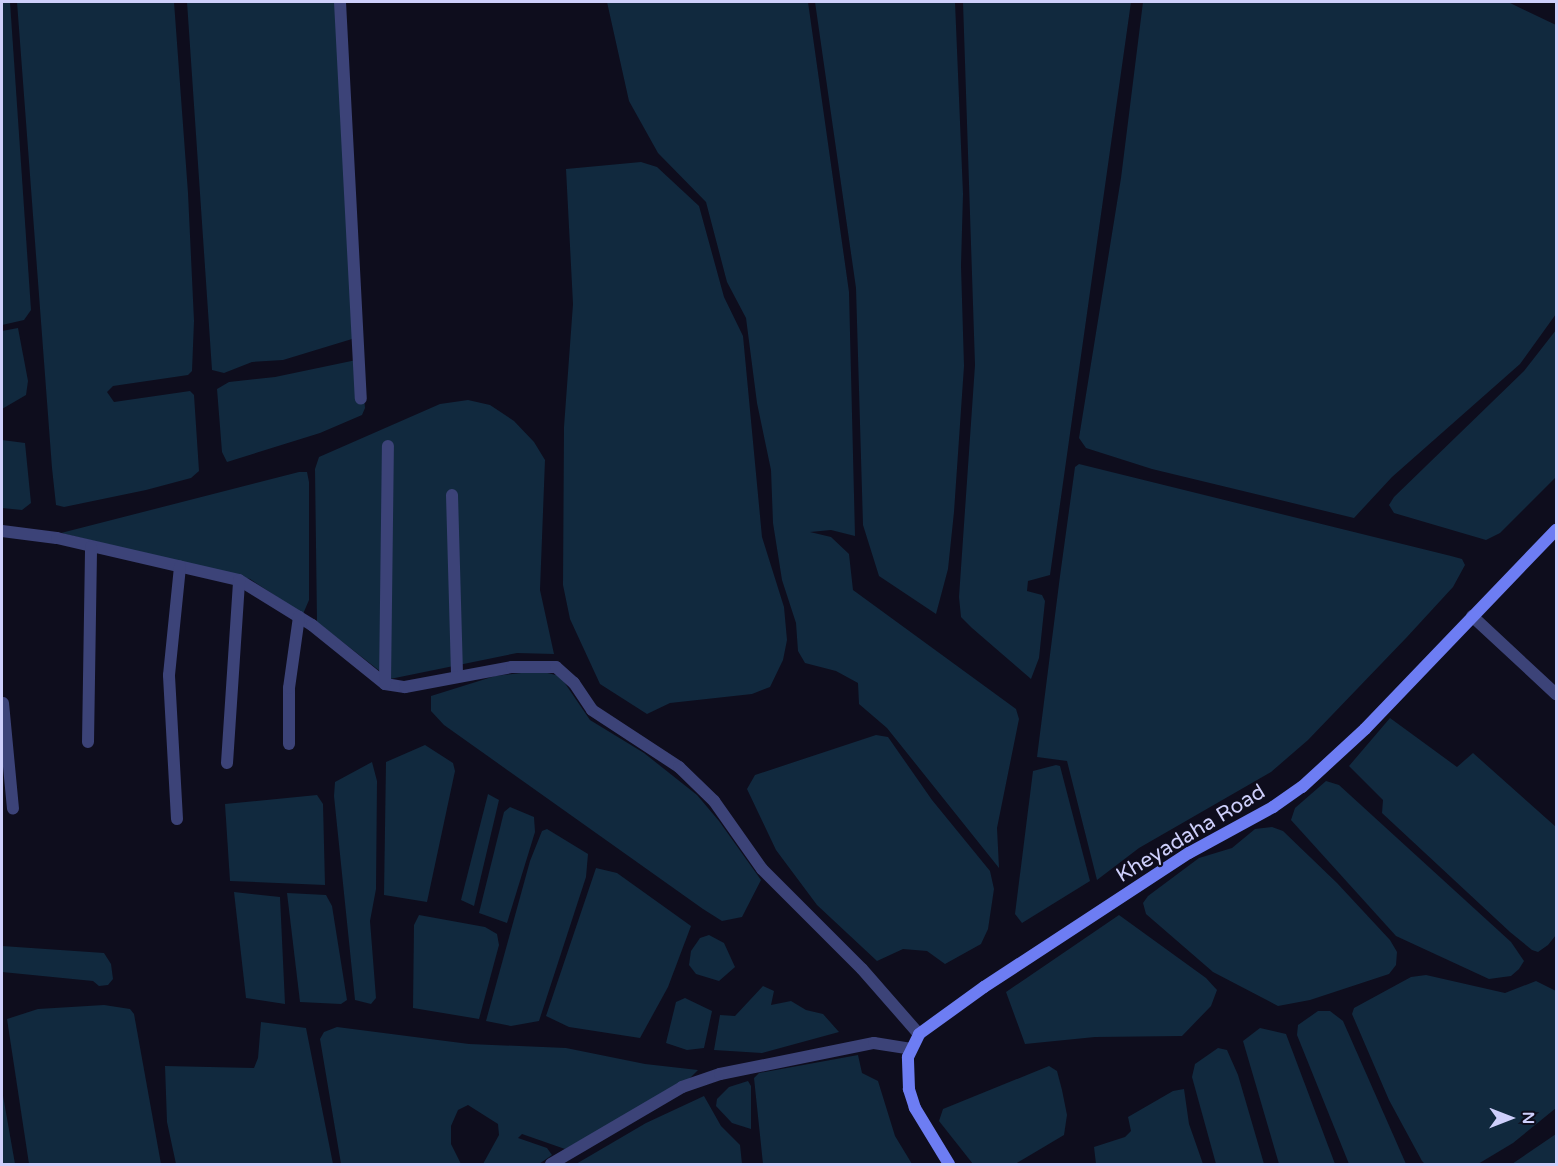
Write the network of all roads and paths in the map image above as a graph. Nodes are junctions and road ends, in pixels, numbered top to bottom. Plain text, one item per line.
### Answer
1 (340, 2) edge
2 (361, 398) dead end
3 (388, 446) dead end
4 (452, 495) dead end
5 (1557, 530) edge
6 (2, 531) edge
7 (91, 547) junction
8 (180, 567) junction
9 (239, 580) junction
10 (1472, 616) junction
11 (299, 617) junction
12 (456, 676) junction
13 (385, 684) junction
14 (1557, 694) edge
15 (3, 703) edge
16 (88, 742) dead end
17 (289, 744) dead end
18 (4, 753) edge
19 (227, 763) dead end
20 (13, 809) dead end
21 (177, 819) dead end
22 (915, 1030) junction
23 (899, 1046) junction
24 (551, 1164) edge
25 (949, 1164) edge

1 - 2 street
3 - 13 street
4 - 12 street
5 - 10 main road, Kheyadaha Road
6 - 7 street
7 - 8 street
7 - 16 street
8 - 9 street
8 - 21 street
9 - 11 street
9 - 19 street
10 - 14 street
10 - 22 main road, Kheyadaha Road
11 - 13 street
11 - 17 street
12 - 13 street
12 - 22 street
15 - 18 street
18 - 20 street
22 - 23 main road, Kheyadaha Road
23 - 24 street
23 - 25 main road, Kheyadaha Road

